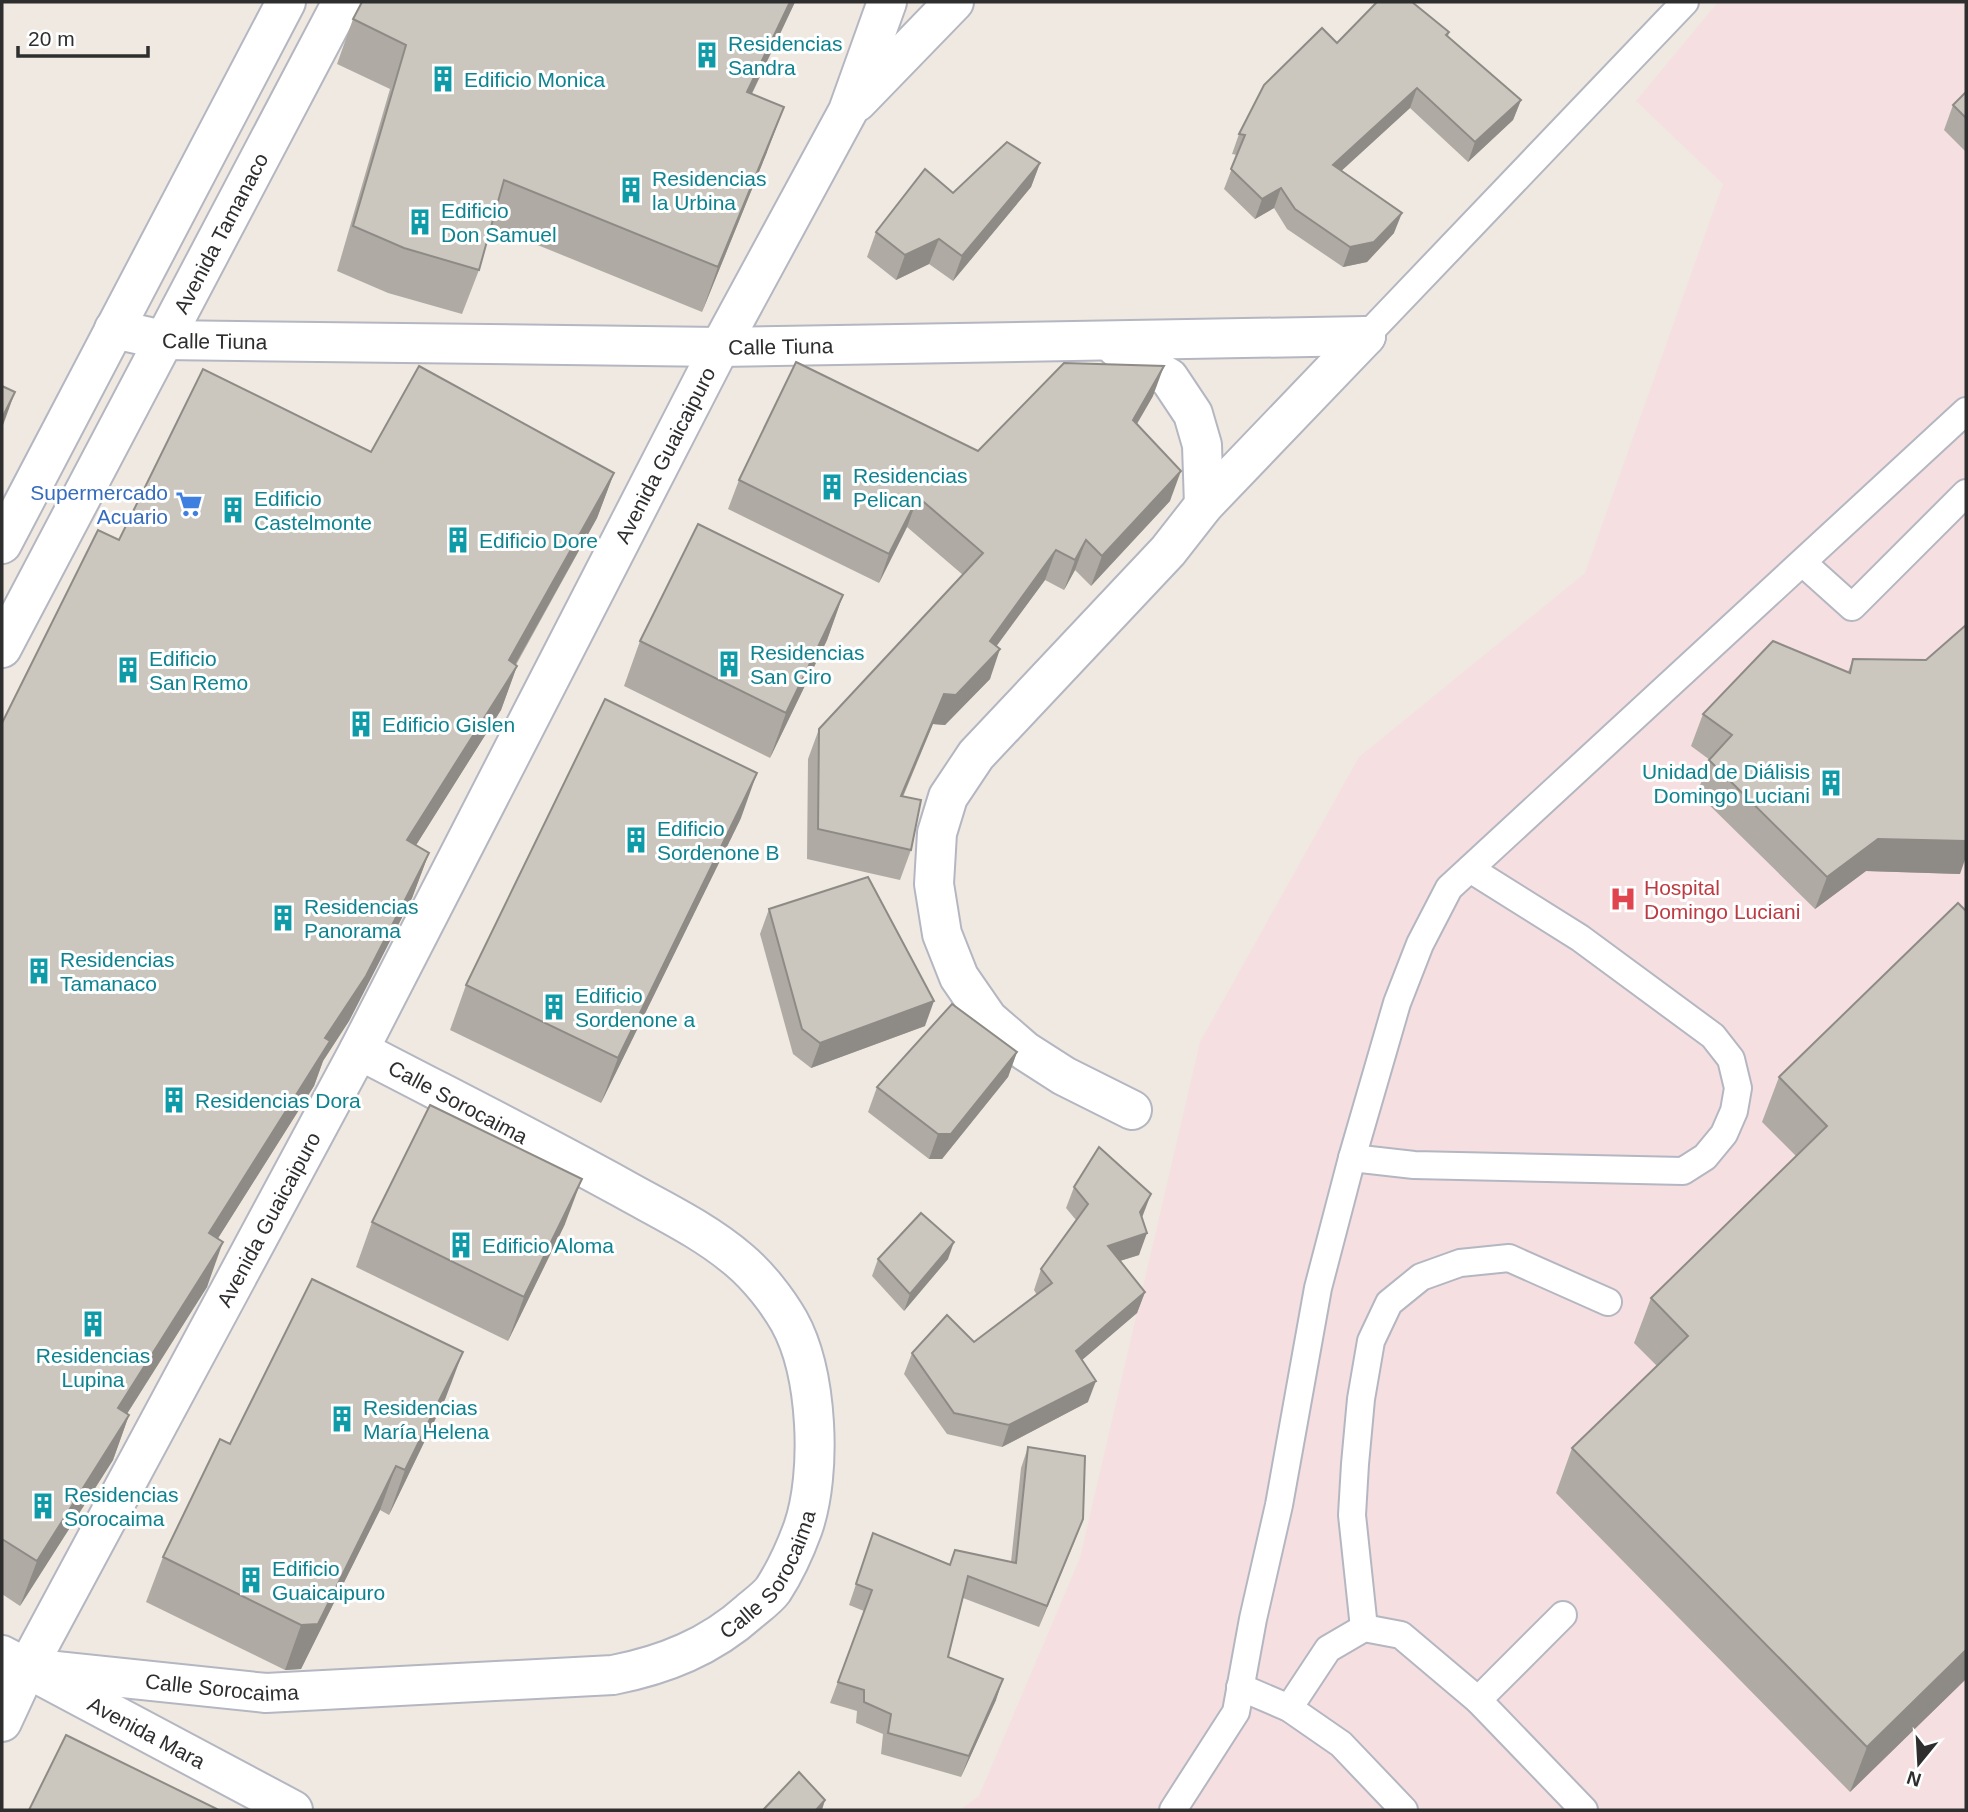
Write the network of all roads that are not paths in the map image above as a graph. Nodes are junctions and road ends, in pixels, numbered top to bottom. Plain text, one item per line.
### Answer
1 (286, 2) edge
2 (342, 2) edge
3 (887, 2) edge
4 (954, 2) edge
5 (1685, 2) edge
6 (848, 111) junction
7 (114, 329) junction
8 (1366, 336) junction
9 (163, 340) junction
10 (1100, 340) junction
11 (720, 347) junction
12 (1966, 411) edge
13 (1966, 493) edge
14 (1205, 505) junction
15 (2, 544) edge
16 (1803, 563) junction
17 (2, 648) edge
18 (1470, 869) junction
19 (359, 1050) junction
20 (1132, 1110) dead end
21 (1352, 1158) junction
22 (1608, 1302) dead end
23 (1563, 1615) dead end
24 (1364, 1628) junction
25 (15, 1661) edge
26 (1240, 1687) junction
27 (1478, 1700) junction
28 (1289, 1708) junction
29 (2, 1722) edge
30 (293, 1810) edge
31 (1172, 1810) edge
32 (1404, 1810) edge
33 (1584, 1810) edge

1 - 7 street
2 - 9 street, Avenida Tamanaco
3 - 6 street, Avenida Guaicaipuro
4 - 6 street
5 - 8 lane
6 - 11 street, Avenida Guaicaipuro
7 - 9 street, Calle Tiuna
7 - 15 street
8 - 10 street, Calle Tiuna
8 - 14 street
9 - 11 street, Calle Tiuna
9 - 17 street, Avenida Tamanaco
10 - 11 street, Calle Tiuna
10 - 14 street
11 - 19 street, Avenida Guaicaipuro
12 - 16 lane
13 - 16 lane
14 - 20 street
16 - 18 lane
18 - 21 lane
18 - 21 lane
19 - 25 street, Avenida Guaicaipuro
19 - 25 street, Calle Sorocaima
21 - 26 lane
22 - 24 lane
23 - 27 lane
24 - 27 lane
24 - 28 lane
25 - 29 street, Avenida Guaicaipuro
25 - 30 street, Avenida Mara
26 - 28 lane
26 - 31 lane
27 - 33 lane
28 - 32 lane

